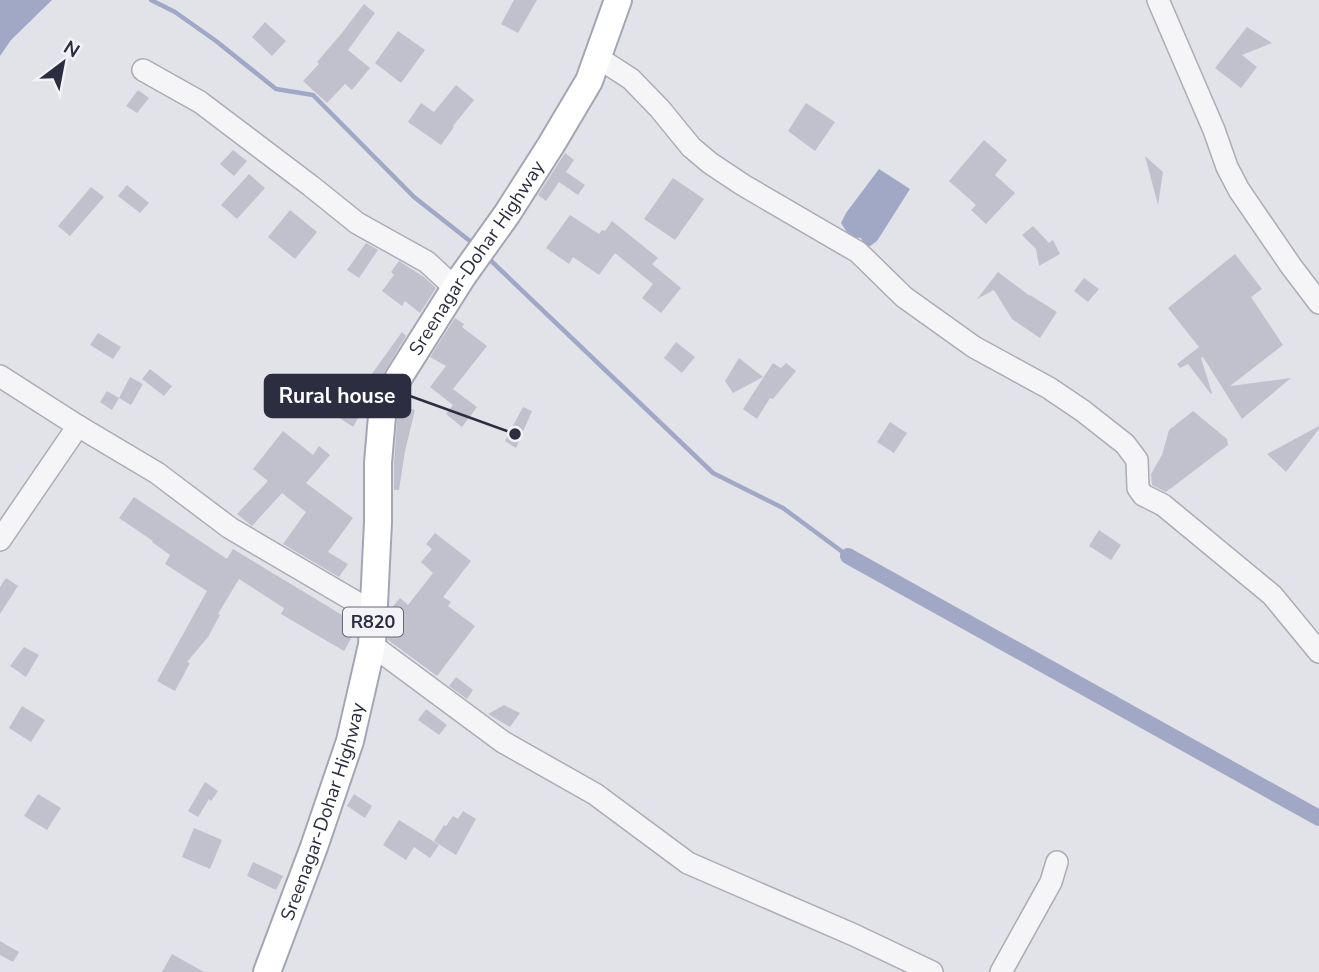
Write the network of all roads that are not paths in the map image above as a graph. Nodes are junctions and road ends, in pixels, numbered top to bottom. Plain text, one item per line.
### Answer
1 (618, 0) edge
2 (1157, 0) edge
3 (597, 57) junction
4 (143, 70) dead end
5 (458, 282) junction
6 (1319, 303) edge
7 (0, 376) edge
8 (78, 426) junction
9 (0, 540) edge
10 (373, 612) junction
11 (372, 645) junction
12 (1319, 652) edge
13 (1057, 862) dead end
14 (267, 972) edge
15 (932, 972) edge
16 (1002, 972) edge

1 - 3 main road, Sreenagar-Dohar Highway / R820
2 - 6 street
3 - 5 main road, Sreenagar-Dohar Highway / R820
3 - 12 street
4 - 5 street
5 - 10 main road, Sreenagar-Dohar Highway / R820
7 - 8 street
8 - 9 street
8 - 10 street
10 - 11 main road, Sreenagar-Dohar Highway / R820
11 - 14 main road, Sreenagar-Dohar Highway / R820
11 - 15 street
13 - 16 street

